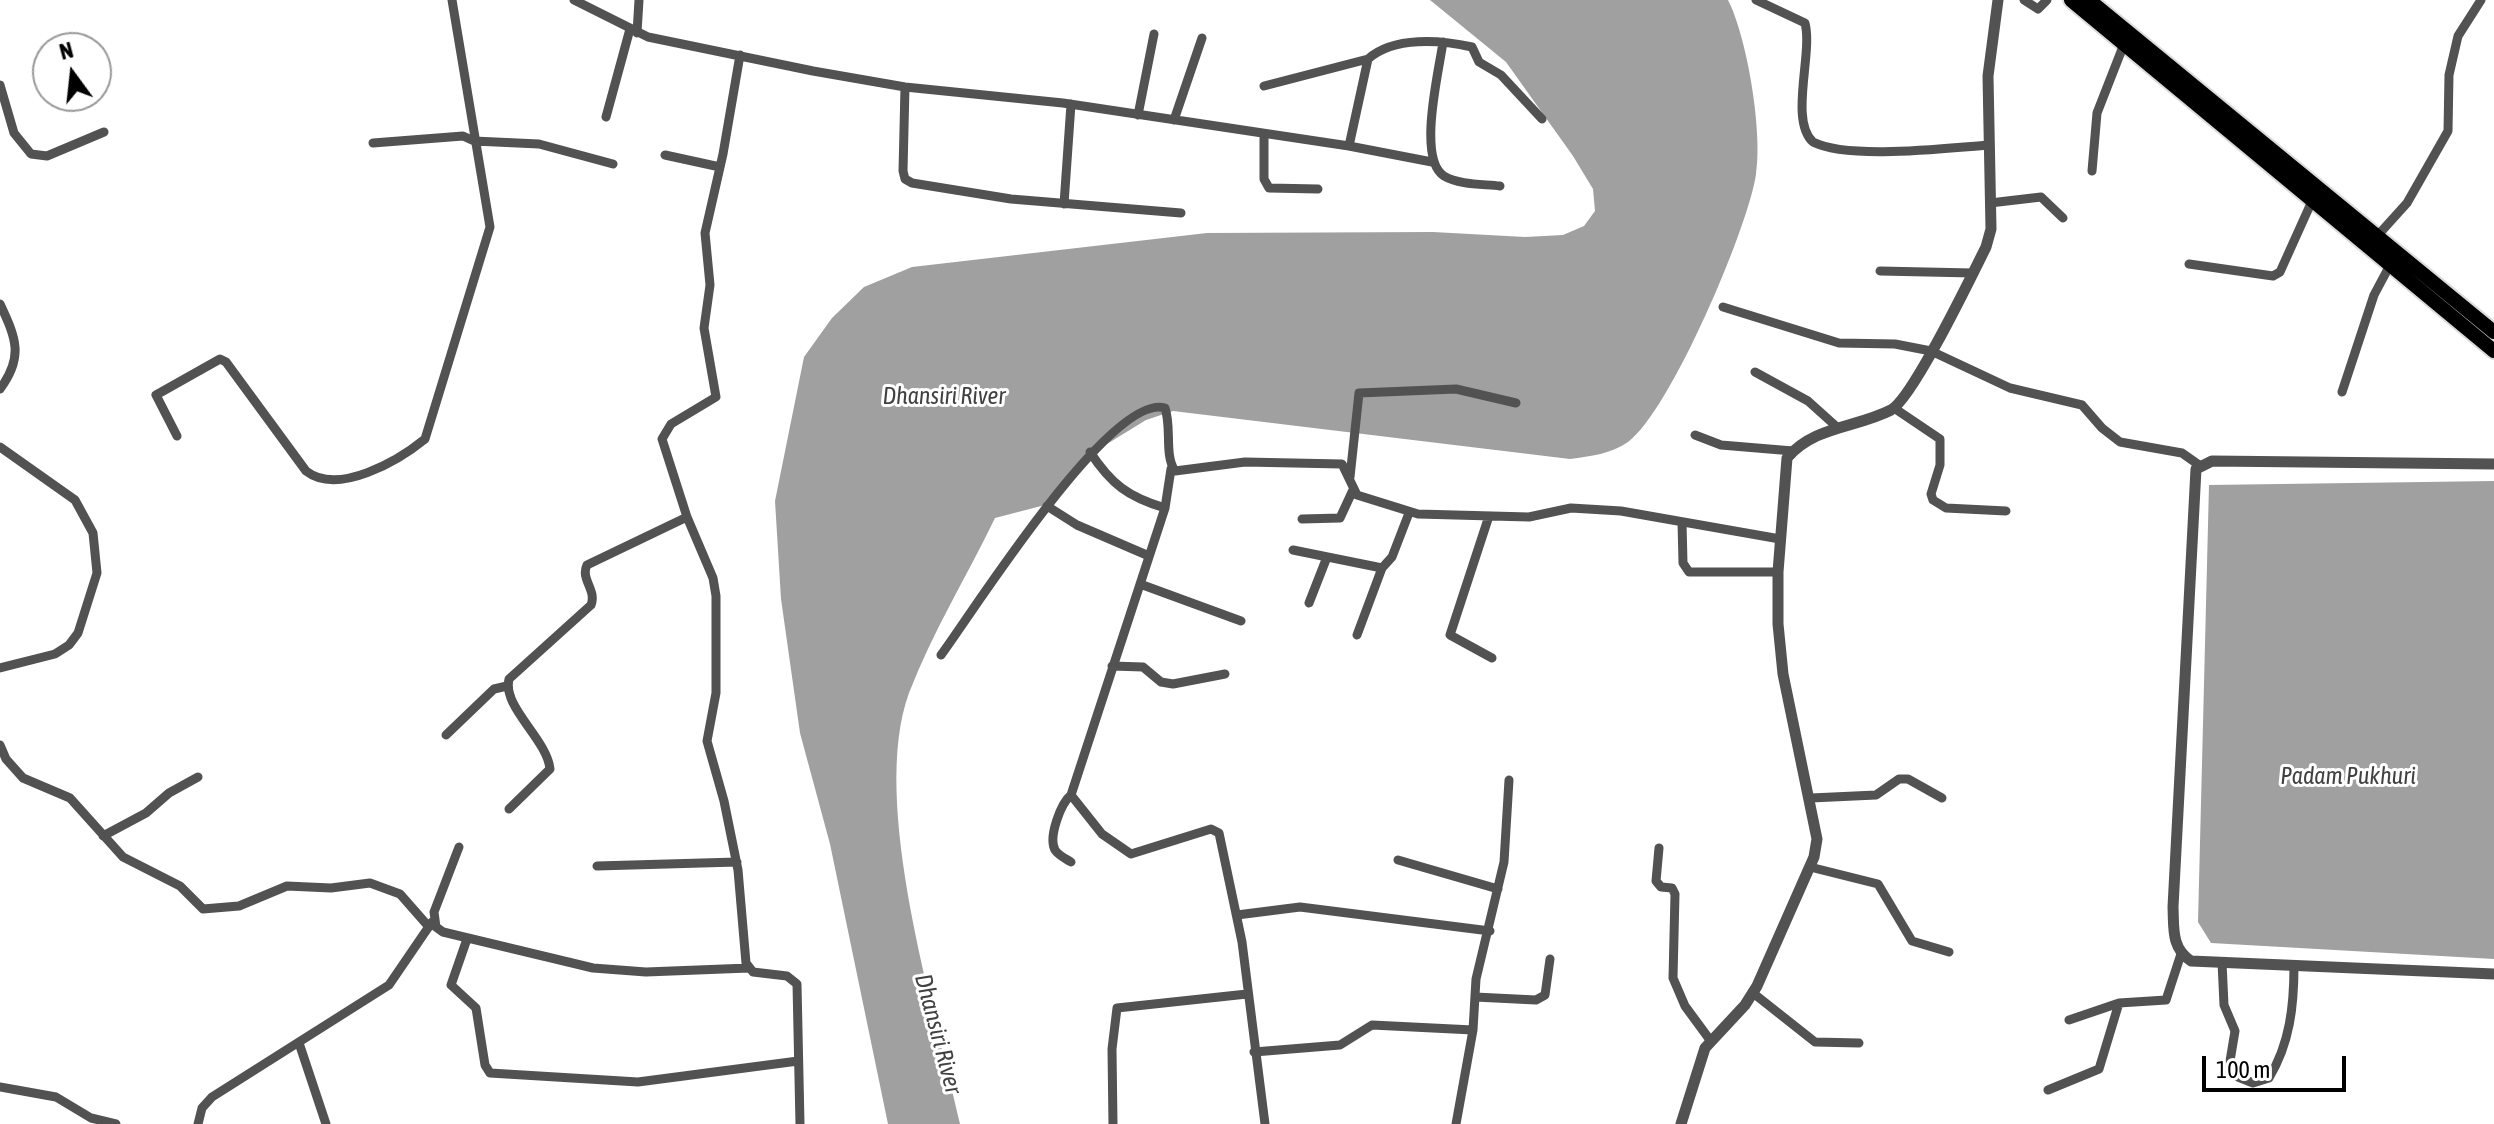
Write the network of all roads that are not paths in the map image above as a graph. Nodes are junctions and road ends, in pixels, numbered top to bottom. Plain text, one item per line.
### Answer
1 (452, 0) edge
2 (574, 0) edge
3 (639, 0) edge
4 (1756, 0) edge
5 (1998, 0) edge
6 (2024, 0) edge
7 (2047, 0) edge
8 (2071, 0) edge
9 (2089, 0) edge
10 (2481, 0) edge
11 (634, 31) junction
12 (1154, 34) dead end
13 (1202, 38) dead end
14 (1443, 42) junction
15 (2124, 44) junction
16 (740, 55) junction
17 (1368, 59) junction
18 (0, 85) edge
19 (1264, 86) dead end
20 (905, 87) junction
21 (1071, 104) junction
22 (1138, 115) junction
23 (606, 117) dead end
24 (1542, 119) dead end
25 (1174, 120) junction
26 (104, 132) dead end
27 (1264, 134) junction
28 (474, 141) junction
29 (373, 143) dead end
30 (1989, 145) junction
31 (1349, 146) junction
32 (665, 155) dead end
33 (1432, 162) junction
34 (613, 164) dead end
35 (720, 167) junction
36 (2092, 171) dead end
37 (1500, 186) dead end
38 (1318, 189) dead end
39 (2312, 201) junction
40 (1990, 203) junction
41 (1064, 204) junction
42 (1181, 213) dead end
43 (2063, 218) dead end
44 (2379, 234) junction
45 (2189, 264) dead end
46 (2390, 265) junction
47 (1880, 271) dead end
48 (1973, 273) junction
49 (0, 304) edge
50 (1723, 307) dead end
51 (2494, 332) edge
52 (1931, 351) junction
53 (2494, 351) edge
54 (1755, 372) dead end
55 (0, 389) edge
56 (2342, 392) dead end
57 (1516, 403) dead end
58 (1894, 408) junction
59 (1838, 428) junction
60 (1695, 435) dead end
61 (177, 436) dead end
62 (0, 447) edge
63 (1793, 451) junction
64 (1090, 452) junction
65 (2494, 464) edge
66 (2199, 465) junction
67 (1171, 469) junction
68 (1350, 477) junction
69 (1353, 490) junction
70 (1047, 506) junction
71 (1165, 508) junction
72 (2006, 511) dead end
73 (1409, 513) junction
74 (1489, 516) junction
75 (687, 517) junction
76 (1302, 519) dead end
77 (1682, 522) junction
78 (1780, 539) junction
79 (1293, 550) dead end
80 (1149, 556) junction
81 (1327, 557) junction
82 (1382, 568) junction
83 (1778, 572) junction
84 (1140, 584) junction
85 (1309, 603) dead end
86 (1241, 621) dead end
87 (1357, 635) dead end
88 (941, 655) dead end
89 (1492, 658) dead end
90 (1112, 666) junction
91 (0, 668) edge
92 (1225, 674) dead end
93 (507, 686) junction
94 (446, 735) dead end
95 (0, 745) edge
96 (198, 777) dead end
97 (1509, 780) dead end
98 (1071, 795) junction
99 (1811, 798) junction
100 (1942, 798) dead end
101 (509, 809) dead end
102 (103, 836) junction
103 (459, 847) dead end
104 (1659, 848) dead end
105 (1398, 860) dead end
106 (737, 862) junction
107 (1071, 862) dead end
108 (597, 866) dead end
109 (1810, 867) junction
110 (1498, 889) junction
111 (1237, 915) junction
112 (431, 923) junction
113 (1490, 931) junction
114 (467, 939) junction
115 (1949, 952) dead end
116 (2181, 954) junction
117 (1550, 959) dead end
118 (2222, 962) junction
119 (2294, 965) junction
120 (749, 968) junction
121 (2494, 974) edge
122 (1753, 993) junction
123 (1247, 994) junction
124 (1475, 997) junction
125 (2119, 1003) junction
126 (2069, 1020) dead end
127 (1473, 1030) junction
128 (1710, 1040) junction
129 (299, 1043) junction
130 (1859, 1043) dead end
131 (1254, 1052) junction
132 (798, 1061) junction
133 (0, 1087) edge
134 (2048, 1090) dead end
135 (116, 1124) edge
136 (198, 1124) edge
137 (326, 1124) edge
138 (800, 1124) edge
139 (1113, 1124) edge
140 (1265, 1124) edge
141 (1456, 1124) edge
142 (1681, 1124) edge

1 - 28 street
2 - 11 street
3 - 11 street
4 - 30 street
5 - 30 street
6 - 7 street
8 - 15 main road
9 - 44 main road
10 - 44 street
11 - 16 street
11 - 23 street
12 - 22 street
13 - 25 street
14 - 17 street
14 - 24 street
14 - 33 street
15 - 36 street
15 - 39 main road
16 - 20 street
16 - 35 street
17 - 19 street
17 - 31 street
18 - 26 street
20 - 21 street
20 - 41 street
21 - 22 street
21 - 41 street
22 - 25 street
25 - 27 street
27 - 31 street
27 - 38 street
28 - 29 street
28 - 34 street
28 - 61 street
30 - 40 street
31 - 33 street
32 - 35 street
33 - 37 street
35 - 75 street
39 - 45 street
39 - 46 main road
40 - 43 street
40 - 48 street
41 - 42 street
44 - 51 main road
46 - 53 main road
46 - 56 street
47 - 48 street
48 - 52 street
49 - 55 street
50 - 52 street
52 - 58 street
52 - 66 street
54 - 59 street
57 - 68 street
58 - 59 street
58 - 72 street
59 - 63 street
60 - 63 street
62 - 91 street
63 - 78 street
64 - 67 street
64 - 70 street
64 - 71 street
65 - 66 street
66 - 116 street
67 - 68 street
67 - 71 street
68 - 69 street
69 - 73 street
69 - 76 street
70 - 80 street
70 - 88 street
71 - 80 street
73 - 74 street
73 - 82 street
74 - 77 street
74 - 89 street
75 - 93 street
75 - 106 street
77 - 78 street
77 - 83 street
78 - 83 street
79 - 81 street
80 - 84 street
81 - 82 street
81 - 85 street
82 - 87 street
83 - 99 street
84 - 86 street
84 - 90 street
90 - 92 street
90 - 98 street
93 - 94 street
93 - 101 street
95 - 102 street
96 - 102 street
97 - 110 street
98 - 107 street
98 - 111 street
99 - 100 street
99 - 109 street
102 - 112 street
103 - 112 street
104 - 128 street
105 - 110 street
106 - 108 street
106 - 120 street
109 - 115 street
109 - 122 street
110 - 113 street
111 - 113 street
111 - 123 street
112 - 114 street
112 - 129 street
113 - 124 street
114 - 120 street
114 - 132 street
116 - 118 street
116 - 125 street
117 - 124 street
118 - 119 street
118 - 119 street
119 - 121 street
120 - 132 street
122 - 128 street
122 - 130 street
123 - 131 street
123 - 139 street
124 - 127 street
125 - 126 street
125 - 134 street
127 - 131 street
127 - 141 street
128 - 142 street
129 - 136 street
129 - 137 street
131 - 140 street
132 - 138 street
133 - 135 street

